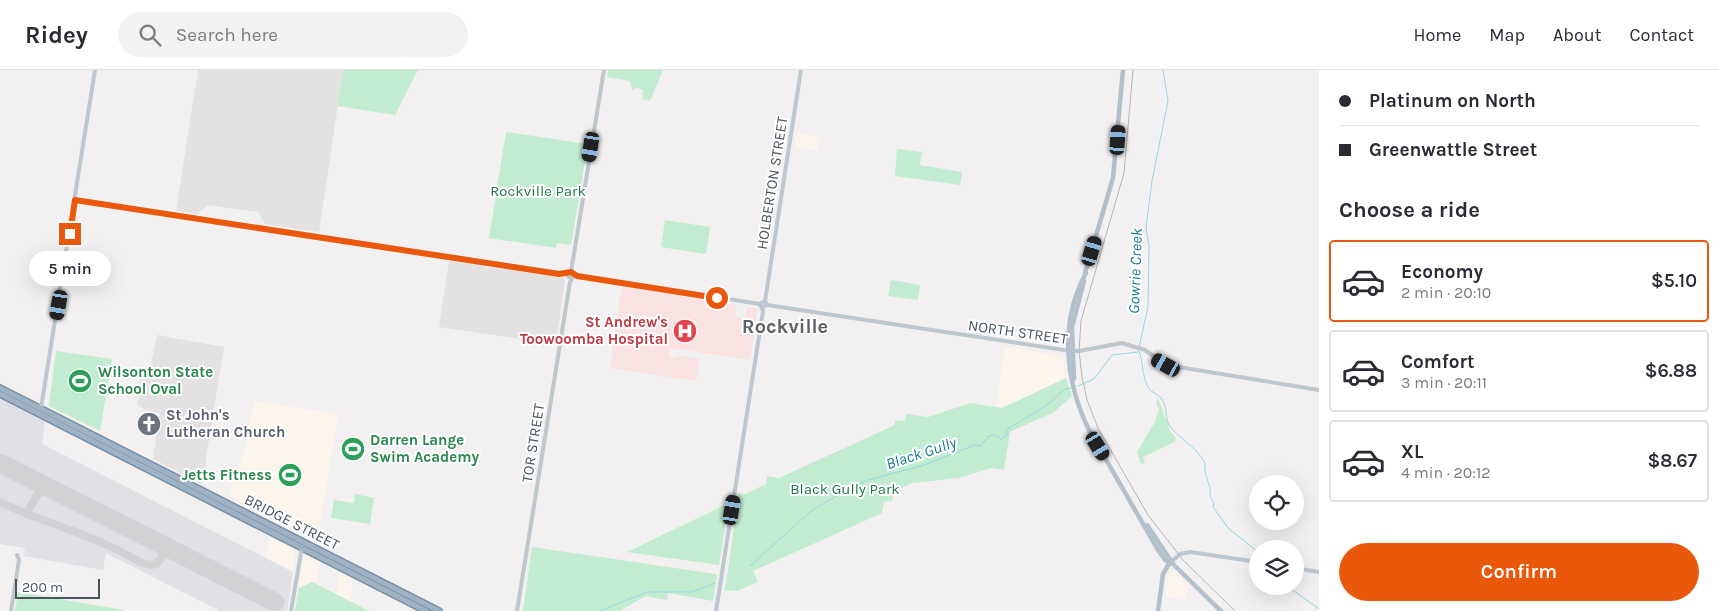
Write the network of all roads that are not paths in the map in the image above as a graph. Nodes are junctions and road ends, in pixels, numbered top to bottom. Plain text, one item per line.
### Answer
1 (95, 70) edge
2 (604, 70) edge
3 (801, 70) edge
4 (1123, 70) edge
5 (75, 200) junction
6 (571, 275) junction
7 (764, 304) junction
8 (1070, 351) junction
9 (0, 388) edge
10 (1319, 390) edge
11 (0, 394) edge
12 (40, 411) junction
13 (1142, 521) junction
14 (302, 545) junction
15 (17, 555) dead end
16 (1163, 557) junction
17 (1249, 561) edge
18 (1171, 563) junction
19 (1304, 570) edge
20 (1319, 572) edge
21 (1162, 582) junction
22 (10, 611) edge
23 (291, 611) edge
24 (426, 611) edge
25 (439, 611) edge
26 (517, 611) edge
27 (716, 611) edge
28 (1158, 611) edge
29 (1221, 611) edge

1 - 5 main road
2 - 6 street, TOR STREET
3 - 7 main road, HOLBERTON STREET
4 - 8 main road
5 - 6 street, NORTH STREET
5 - 12 main road
6 - 7 street, NORTH STREET
6 - 26 street, TOR STREET
7 - 8 street, NORTH STREET
7 - 27 main road, HOLBERTON STREET
8 - 10 street, NORTH STREET
8 - 13 main road
9 - 12 highway, BRIDGE STREET
11 - 12 highway, BRIDGE STREET
12 - 14 highway, BRIDGE STREET
13 - 16 main road
13 - 18 main road
14 - 23 street
14 - 24 highway, BRIDGE STREET
14 - 25 highway, BRIDGE STREET
15 - 22 street
16 - 18 main road
16 - 21 main road
17 - 18 main road
18 - 21 main road
18 - 29 main road
19 - 20 main road
21 - 28 main road

